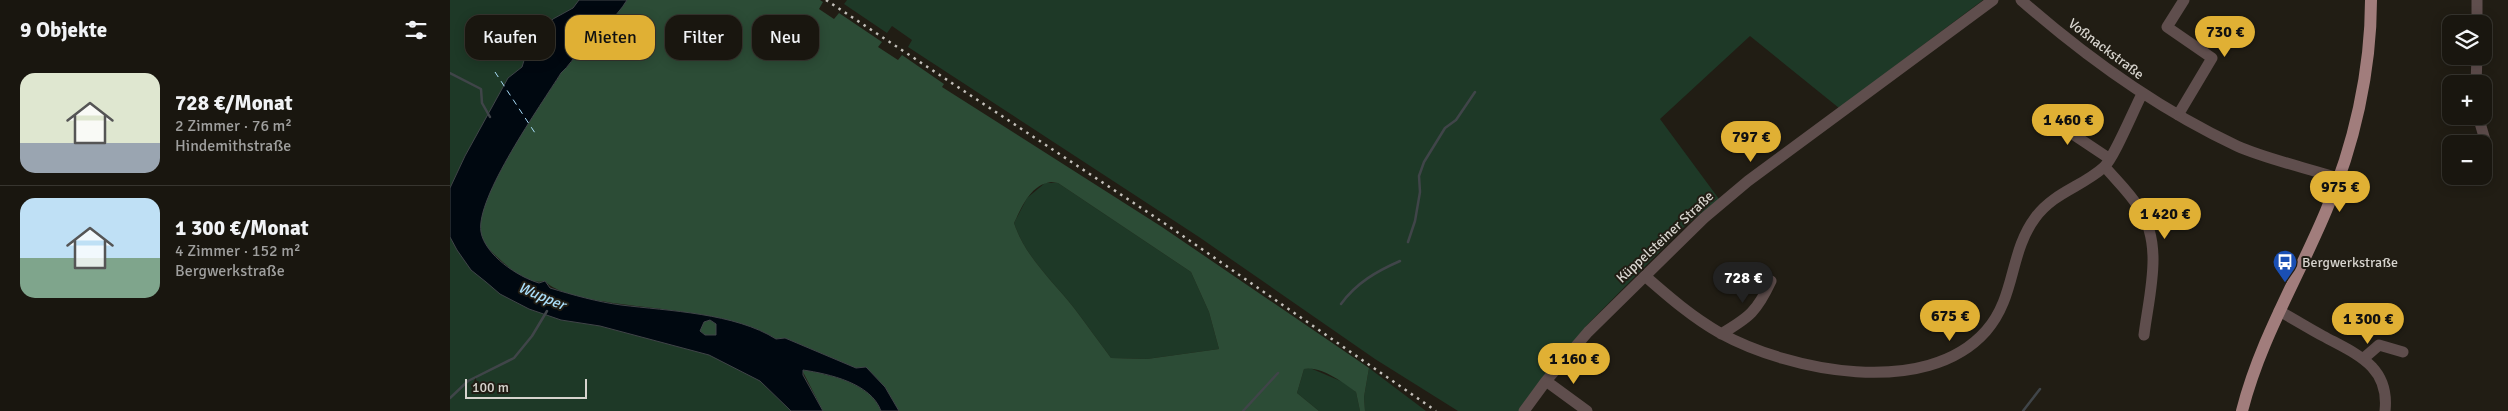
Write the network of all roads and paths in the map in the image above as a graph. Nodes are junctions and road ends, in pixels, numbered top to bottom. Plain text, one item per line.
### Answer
1 (1993, 0) edge
2 (2020, 0) edge
3 (2184, 0) edge
4 (2371, 0) edge
5 (2477, 0) edge
6 (2477, 15) edge
7 (2142, 94) junction
8 (2041, 113) dead end
9 (2178, 115) junction
10 (2107, 163) junction
11 (2338, 178) junction
12 (1646, 276) junction
13 (1771, 281) dead end
14 (2279, 311) junction
15 (1721, 334) junction
16 (2144, 335) dead end
17 (2403, 352) dead end
18 (2364, 358) junction
19 (1546, 381) junction
20 (1524, 411) edge
21 (1588, 411) edge
22 (2242, 411) edge
23 (2384, 411) edge

1 - 12 street, Küppelsteiner Straße
2 - 7 street, Voßnackstraße
3 - 9 street
4 - 11 main road
5 - 6 street
7 - 9 street, Voßnackstraße
7 - 10 street
8 - 10 street
9 - 11 street, Voßnackstraße
10 - 15 street
10 - 16 street
11 - 14 main road
12 - 15 street
12 - 19 street, Küppelsteiner Straße
13 - 15 street
14 - 18 street
14 - 22 main road
17 - 18 street
18 - 23 street
19 - 20 street, Küppelsteiner Straße
19 - 21 street

